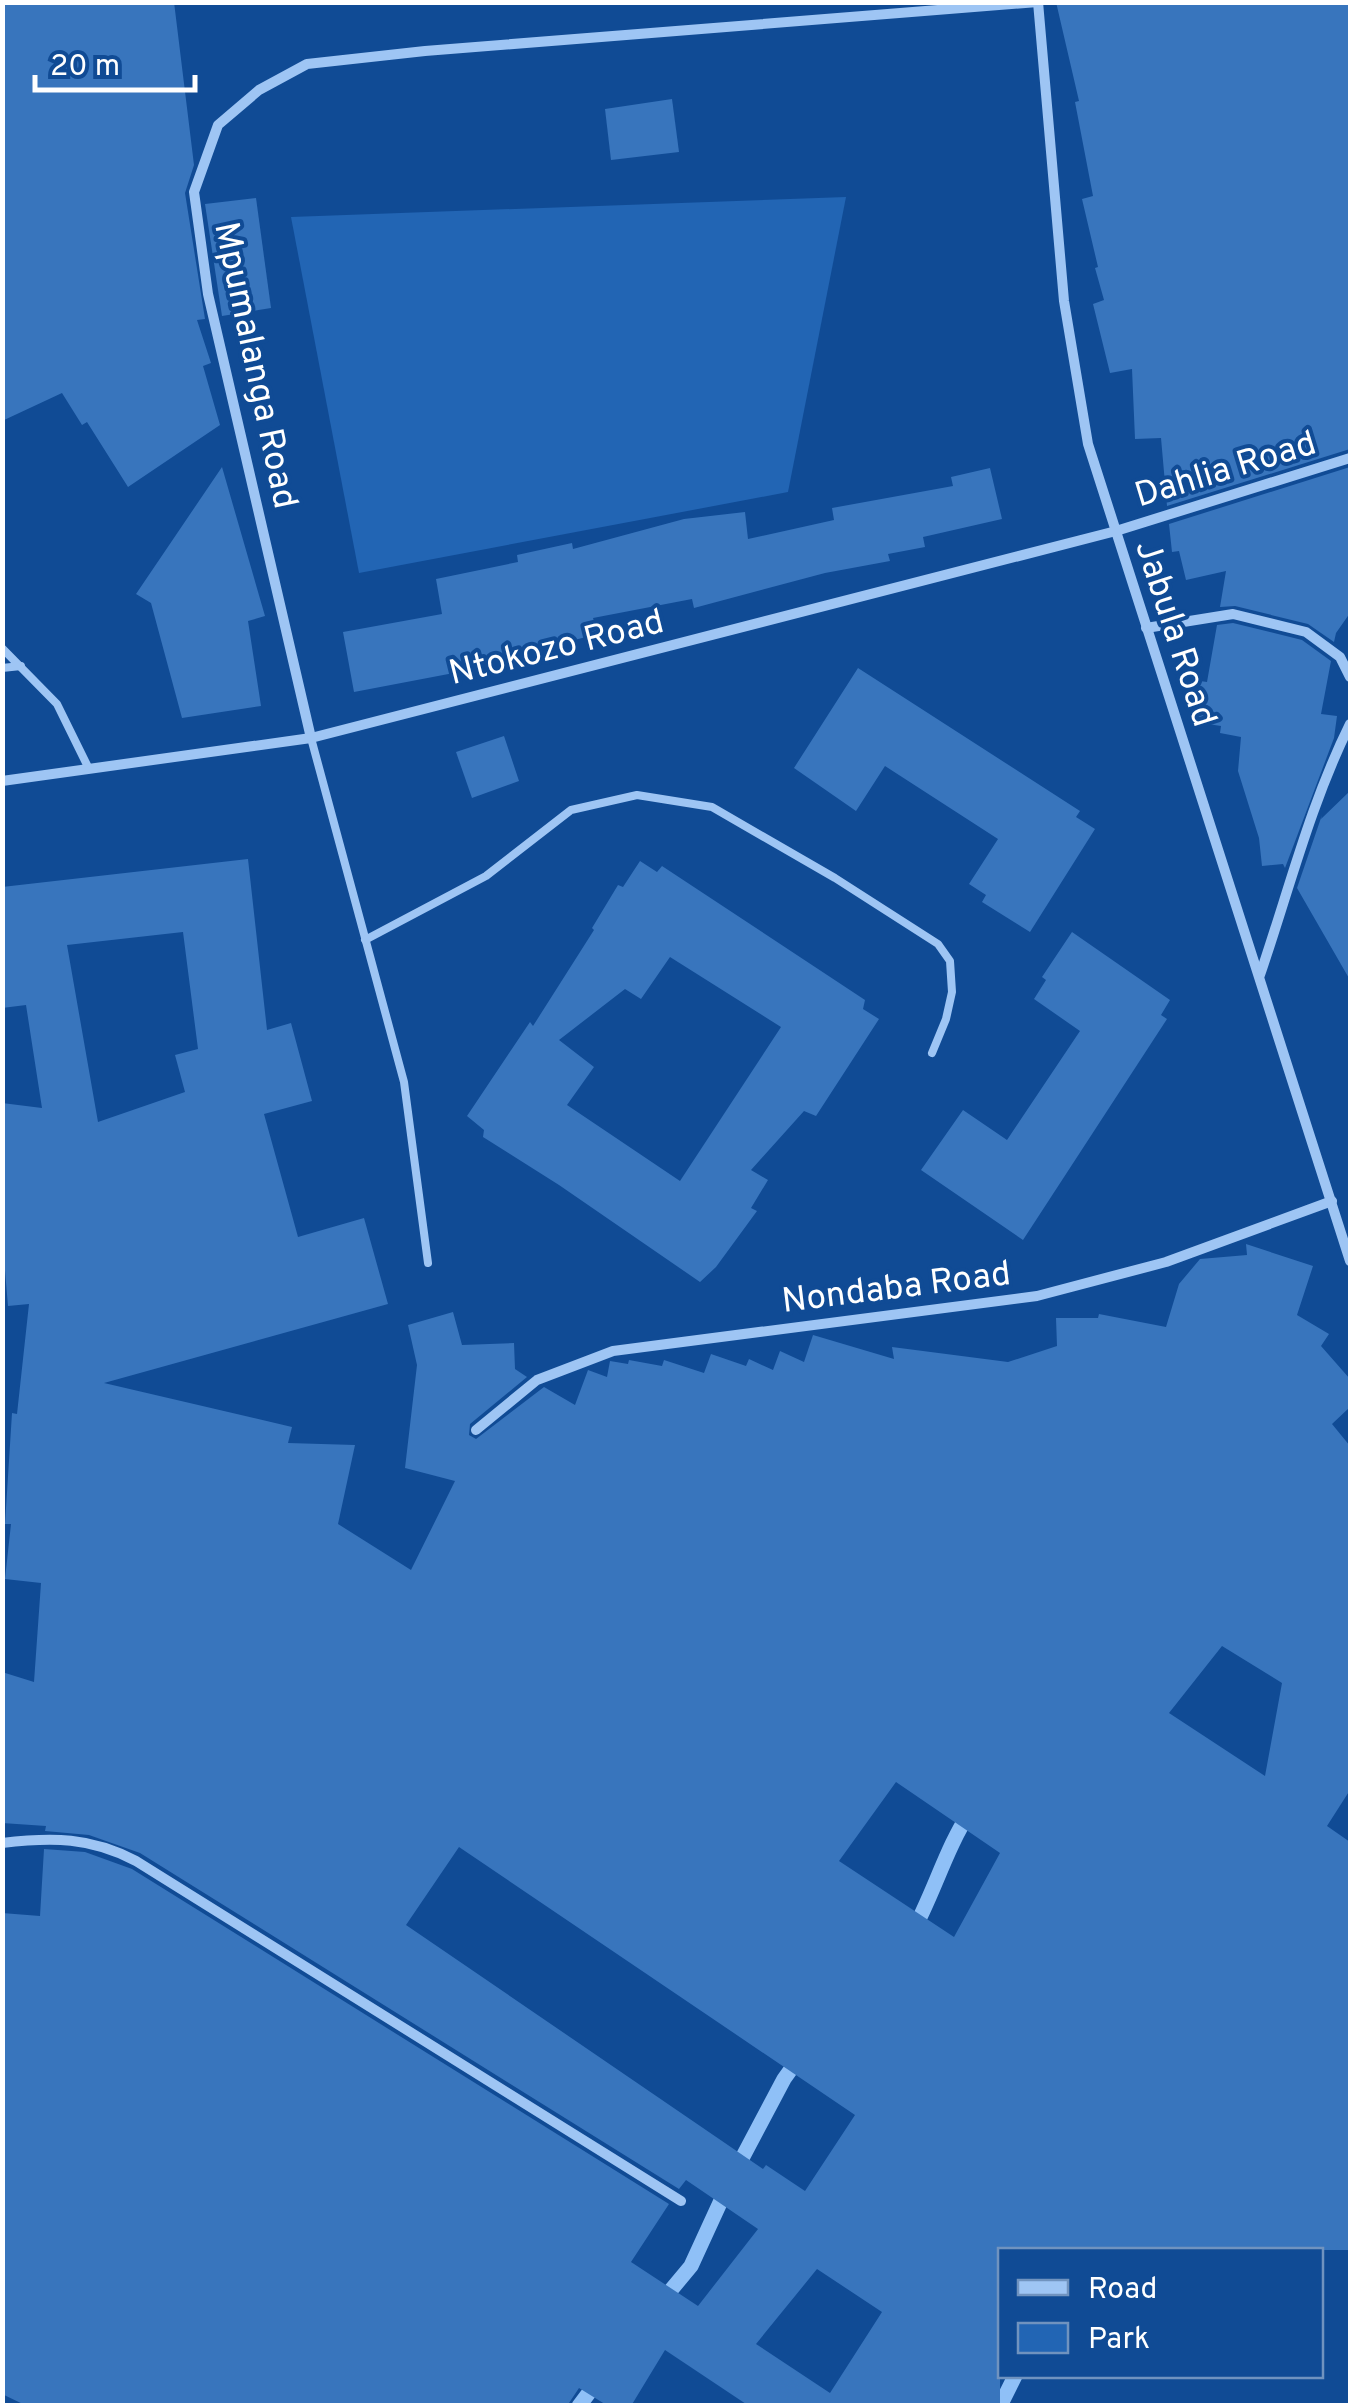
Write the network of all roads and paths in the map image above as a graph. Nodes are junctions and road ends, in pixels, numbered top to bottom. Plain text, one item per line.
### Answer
1 (1038, 2) edge
2 (1350, 458) edge
3 (1116, 530) junction
4 (1146, 628) junction
5 (2, 648) edge
6 (21, 666) junction
7 (2, 668) edge
8 (1350, 678) edge
9 (1350, 724) edge
10 (311, 738) junction
11 (89, 769) junction
12 (2, 781) edge
13 (366, 940) junction
14 (1260, 976) junction
15 (932, 1053) dead end
16 (1332, 1201) junction
17 (1350, 1261) edge
18 (428, 1263) dead end
19 (476, 1430) dead end
20 (2, 1842) edge
21 (681, 2201) dead end

1 - 3 street, Jabula Road
1 - 10 street, Mpumalanga Road
2 - 3 street, Dahlia Road
3 - 4 street, Jabula Road
3 - 10 street, Ntokozo Road
4 - 8 street
4 - 14 street, Jabula Road
5 - 6 lane
6 - 7 lane
6 - 11 lane
9 - 14 street
10 - 11 street, Ntokozo Road
10 - 13 lane
11 - 12 street, Ntokozo Road
13 - 15 lane
13 - 18 lane
14 - 16 street, Jabula Road
16 - 17 street, Jabula Road
16 - 19 street, Nondaba Road
20 - 21 street

